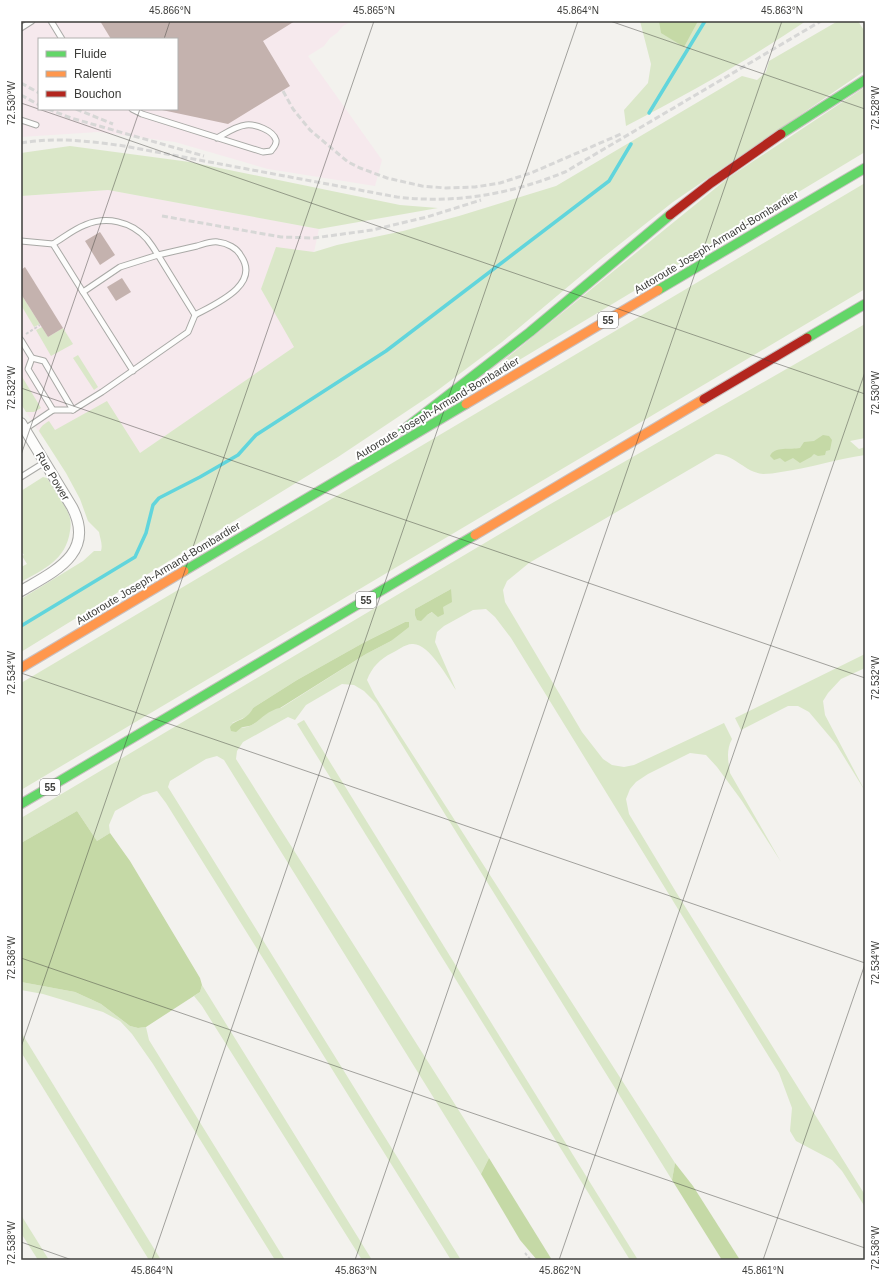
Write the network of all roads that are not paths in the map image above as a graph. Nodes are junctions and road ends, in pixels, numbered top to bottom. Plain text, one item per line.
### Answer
1 (32, 21) edge
2 (52, 21) edge
3 (21, 28) edge
4 (61, 38) edge
5 (865, 80) edge
6 (134, 110) edge
7 (21, 120) edge
8 (36, 125) dead end
9 (217, 138) junction
10 (865, 168) edge
11 (21, 242) edge
12 (53, 244) junction
13 (158, 255) junction
14 (83, 292) junction
15 (865, 304) edge
16 (195, 315) junction
17 (21, 339) edge
18 (32, 358) junction
19 (133, 371) junction
20 (53, 410) junction
21 (73, 410) junction
22 (23, 426) edge
23 (45, 462) junction
24 (352, 472) junction
25 (21, 477) edge
26 (21, 591) edge
27 (21, 668) edge
28 (21, 804) edge

1 - 3 lane
2 - 4 lane
5 - 24 highway
6 - 9 lane
7 - 8 lane
9 - 9 lane
10 - 24 highway, Autoroute Joseph-Armand-Bombardier / 55
11 - 12 lane
12 - 13 lane
12 - 14 lane
13 - 14 lane
13 - 16 lane
13 - 16 lane
14 - 19 lane
15 - 28 highway, 55
16 - 19 lane
17 - 18 lane
18 - 20 lane
18 - 21 lane
19 - 21 lane
20 - 21 lane
20 - 22 lane
22 - 23 street, Rue Power
23 - 25 lane
23 - 26 street, Rue Power
24 - 27 highway, Autoroute Joseph-Armand-Bombardier / 55

